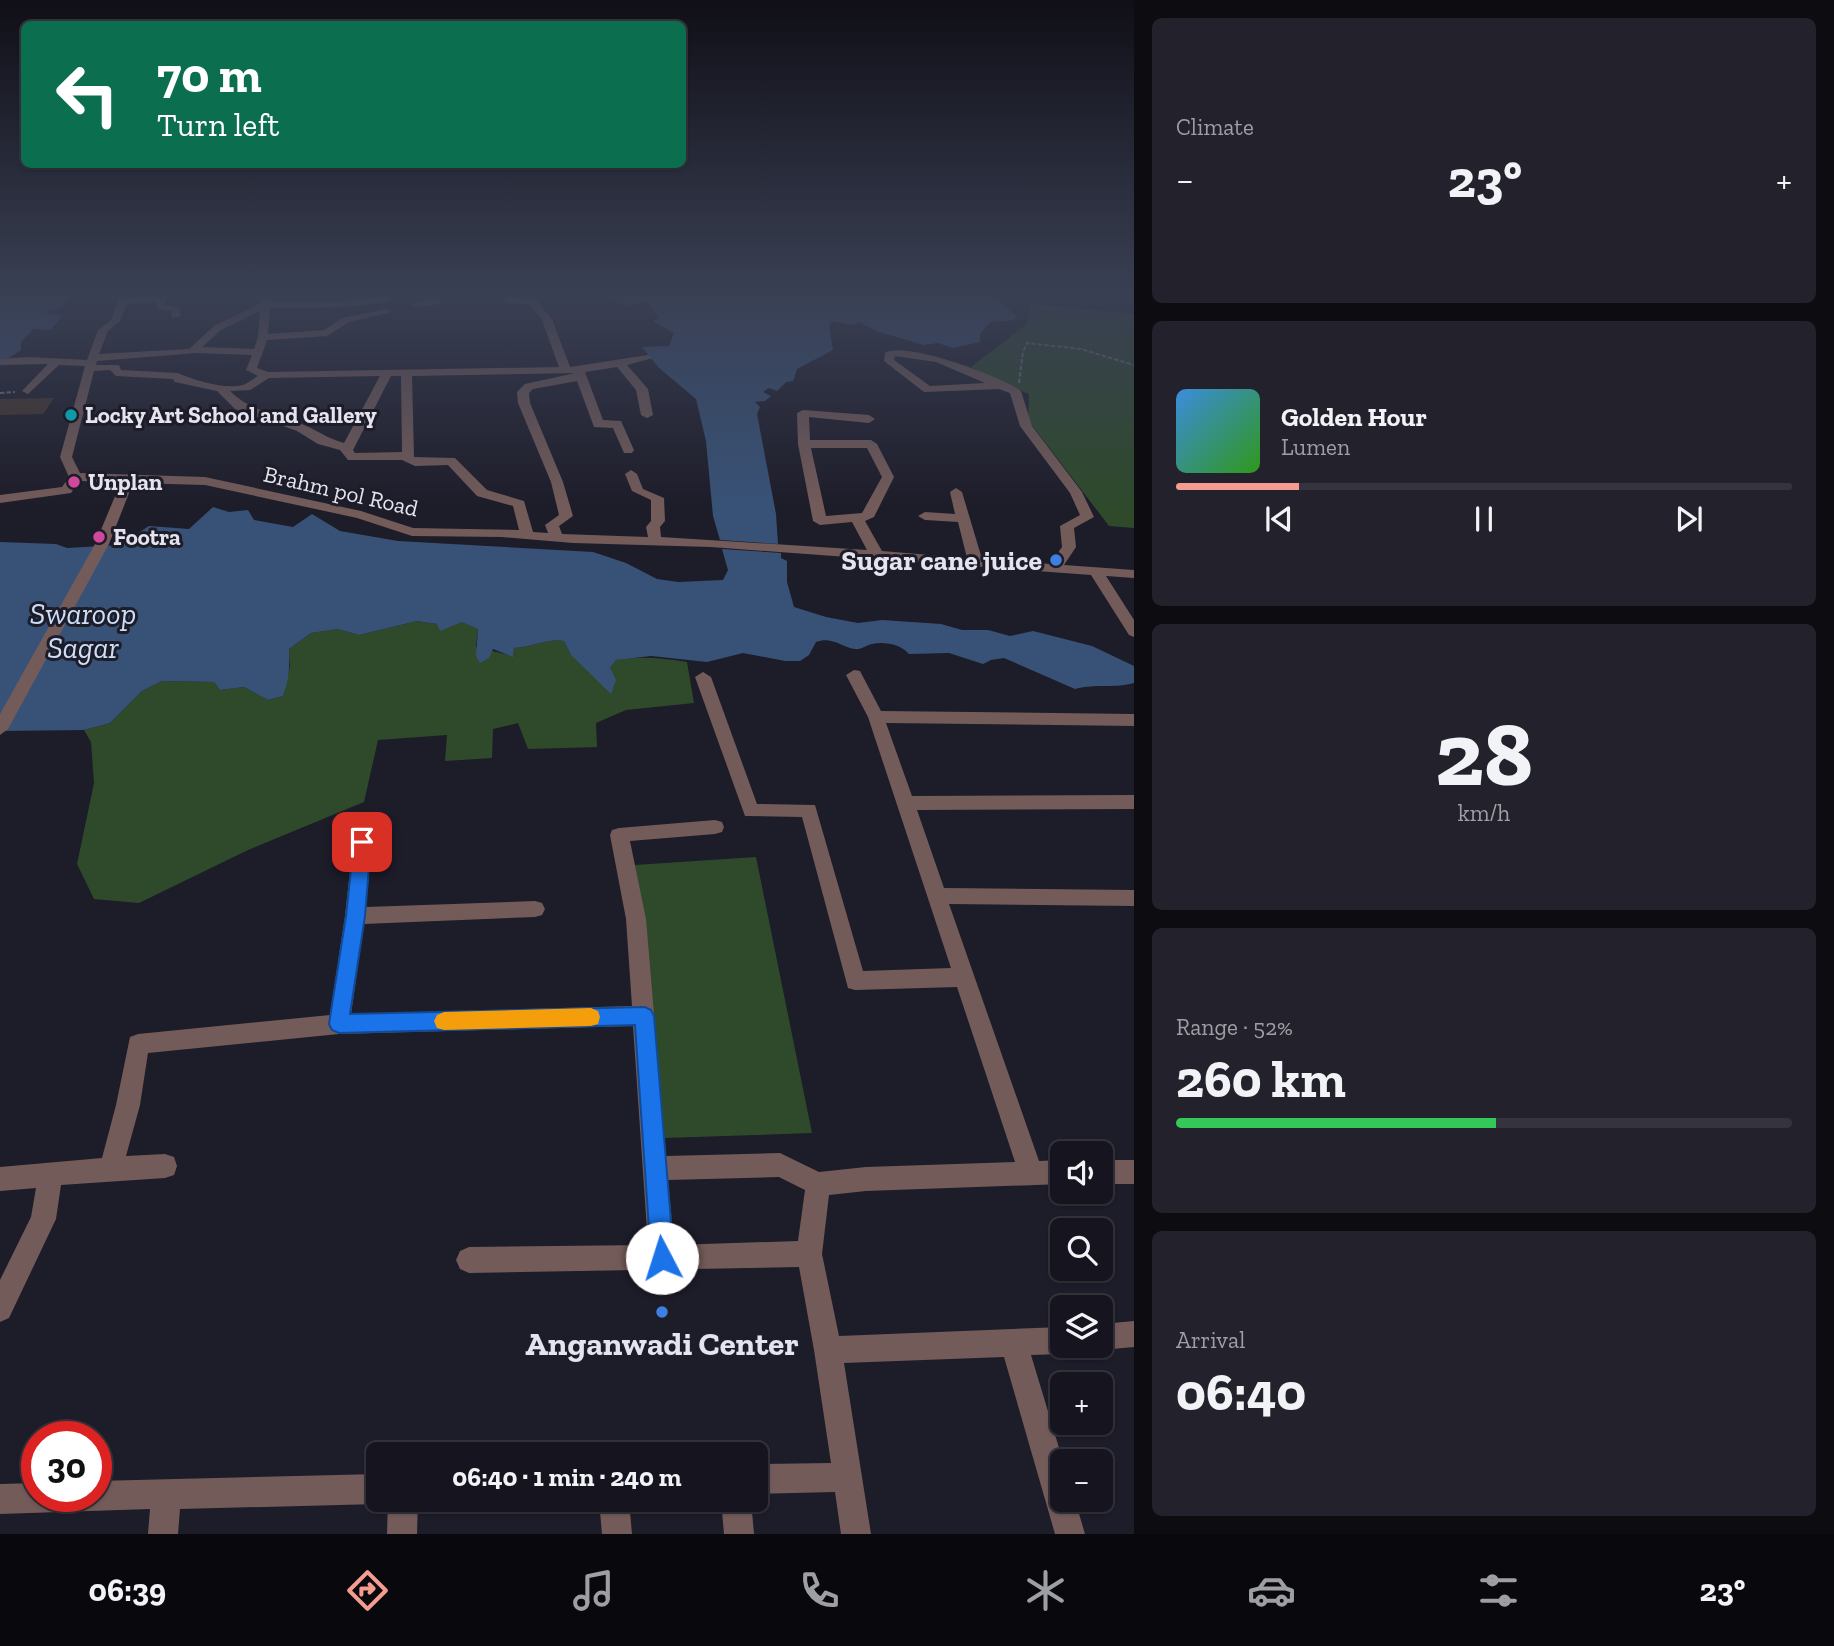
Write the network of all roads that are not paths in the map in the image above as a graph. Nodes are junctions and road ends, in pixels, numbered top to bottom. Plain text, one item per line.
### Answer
1 (54, 365) edge
2 (92, 365) edge
3 (101, 365) edge
4 (253, 365) edge
5 (563, 365) edge
6 (614, 365) edge
7 (621, 365) edge
8 (894, 365) edge
9 (949, 365) edge
10 (565, 369) junction
11 (387, 371) junction
12 (406, 371) junction
13 (580, 374) junction
14 (267, 375) junction
15 (998, 386) junction
16 (221, 388) junction
17 (28, 391) dead end
18 (647, 415) dead end
19 (869, 419) dead end
20 (804, 444) junction
21 (347, 449) junction
22 (628, 450) dead end
23 (407, 456) junction
24 (631, 474) dead end
25 (75, 477) junction
26 (129, 478) junction
27 (956, 492) dead end
28 (0, 499) edge
29 (925, 516) dead end
30 (856, 518) junction
31 (963, 518) junction
32 (527, 535) junction
33 (556, 538) junction
34 (655, 541) junction
35 (877, 555) junction
36 (976, 563) junction
37 (1054, 568) junction
38 (1096, 571) junction
39 (1134, 574) edge
40 (1134, 632) edge
41 (854, 675) dead end
42 (703, 677) dead end
43 (876, 717) junction
44 (1134, 720) edge
45 (0, 729) edge
46 (1134, 802) edge
47 (906, 803) junction
48 (365, 817) dead end
49 (715, 827) dead end
50 (937, 896) junction
51 (1134, 898) edge
52 (535, 909) dead end
53 (355, 916) junction
54 (964, 977) junction
55 (645, 1016) junction
56 (339, 1024) junction
57 (165, 1167) dead end
58 (655, 1168) junction
59 (111, 1169) junction
60 (1030, 1171) junction
61 (1050, 1171) edge
62 (1113, 1172) edge
63 (1134, 1172) edge
64 (51, 1174) junction
65 (0, 1179) edge
66 (818, 1184) junction
67 (809, 1254) junction
68 (662, 1258) junction
69 (469, 1260) dead end
70 (0, 1309) edge
71 (1134, 1334) edge
72 (1113, 1335) edge
73 (1050, 1340) edge
74 (1014, 1343) junction
75 (828, 1350) junction
76 (846, 1477) junction
77 (768, 1479) edge
78 (366, 1489) edge
79 (166, 1494) junction
80 (112, 1496) edge
81 (21, 1498) edge
82 (0, 1499) edge
83 (403, 1512) edge
84 (615, 1512) edge
85 (737, 1512) edge
86 (163, 1534) edge
87 (402, 1534) edge
88 (617, 1534) edge
89 (739, 1534) edge
90 (856, 1534) edge
91 (1070, 1534) edge

1 - 17 street
2 - 25 street
3 - 16 street
4 - 14 street
5 - 10 street
6 - 13 street
7 - 18 street
8 - 15 street
9 - 15 street
10 - 12 street
10 - 13 street
11 - 12 street
11 - 14 street
11 - 21 street
12 - 23 street
13 - 22 street
13 - 33 street
14 - 16 street
15 - 37 street
16 - 21 street
19 - 20 street
20 - 30 street
20 - 30 street
21 - 23 street
23 - 32 street
24 - 34 street
25 - 26 street, Brahm pol Road
25 - 28 street
26 - 32 street, Brahm pol Road
26 - 45 street
27 - 31 street
29 - 31 street
30 - 35 street
31 - 36 street
32 - 33 street, Brahm pol Road
33 - 34 street, Brahm pol Road
34 - 35 street, Brahm pol Road
35 - 36 street, Brahm pol Road
36 - 37 street, Brahm pol Road
37 - 38 street, Brahm pol Road
38 - 39 street, Brahm pol Road
38 - 40 street
41 - 43 street
42 - 54 street
43 - 44 street
43 - 47 street
46 - 47 street
47 - 50 street
48 - 53 street
49 - 55 street
50 - 51 street
50 - 54 street
52 - 53 street
53 - 56 street
54 - 60 street
55 - 56 street
55 - 58 street
56 - 59 street
57 - 59 street
58 - 66 street
58 - 68 street
59 - 64 street
60 - 61 street
60 - 66 street
62 - 63 street
64 - 65 street
64 - 70 street
66 - 67 street
67 - 68 street
67 - 75 street
68 - 69 street
71 - 72 street
73 - 74 street
74 - 75 street
74 - 91 street
75 - 76 street
76 - 77 street
76 - 90 street
78 - 79 street
79 - 80 street
79 - 86 street
81 - 82 street
83 - 87 street
84 - 88 street
85 - 89 street

